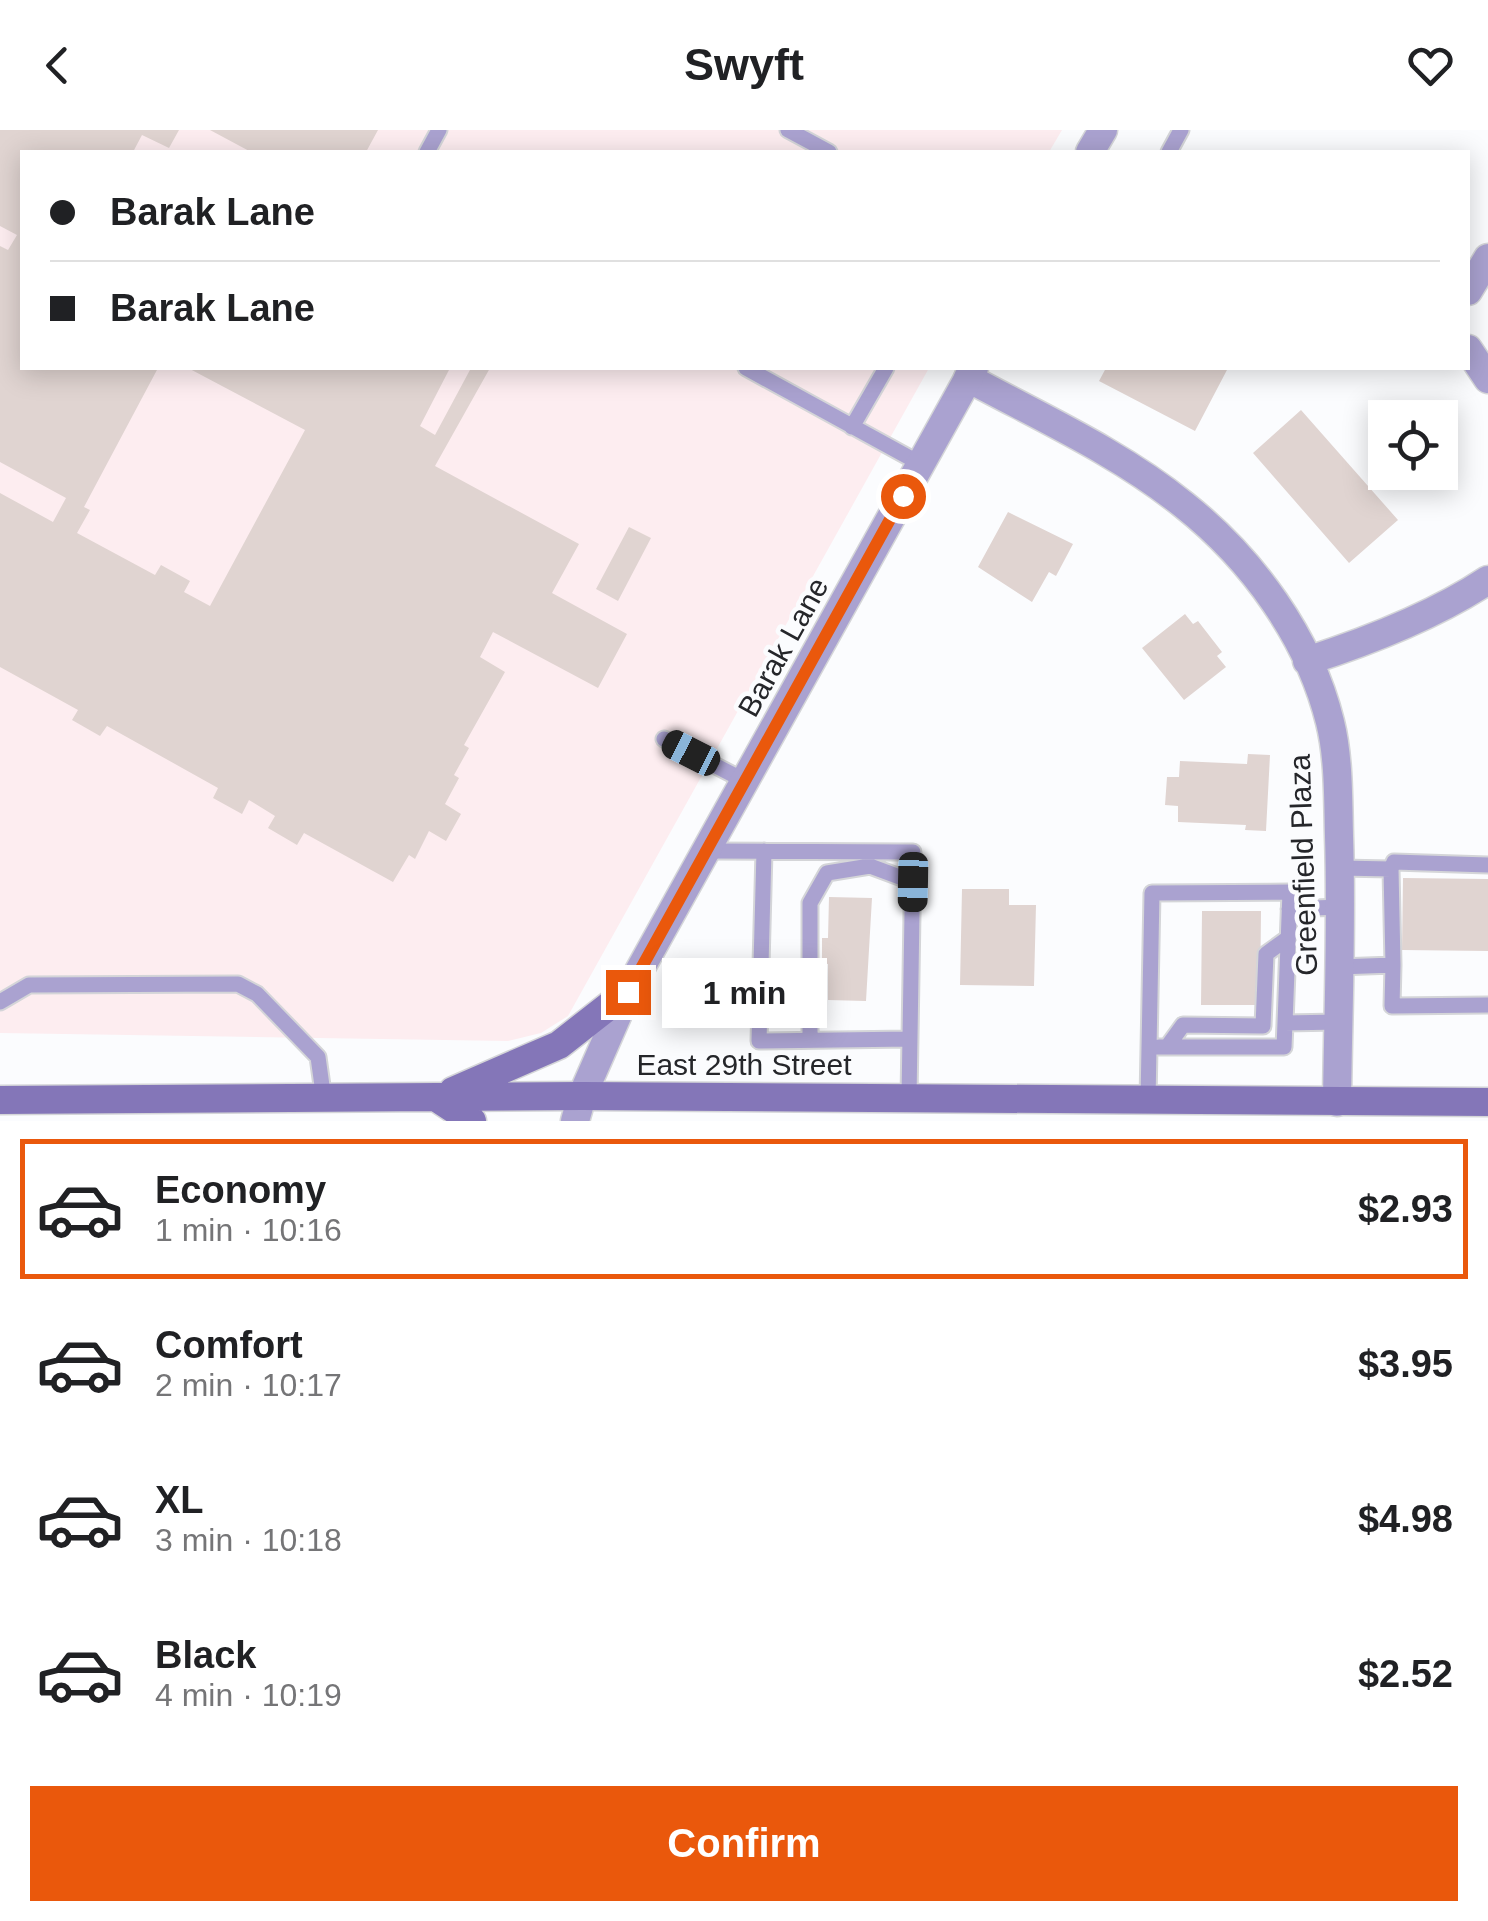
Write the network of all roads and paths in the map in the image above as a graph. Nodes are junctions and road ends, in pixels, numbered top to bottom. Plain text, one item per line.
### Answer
1 (788, 130) edge
2 (824, 150) edge
3 (1488, 258) edge
4 (1470, 288) edge
5 (1470, 353) edge
6 (750, 370) edge
7 (885, 370) edge
8 (971, 373) edge
9 (1488, 380) edge
10 (852, 427) junction
11 (921, 464) junction
12 (1488, 580) edge
13 (1307, 661) junction
14 (664, 739) dead end
15 (747, 782) junction
16 (709, 851) junction
17 (764, 851) junction
18 (1488, 865) edge
19 (1340, 868) junction
20 (1391, 868) junction
21 (913, 882) junction
22 (1340, 907) junction
23 (1289, 908) junction
24 (1288, 938) junction
25 (1393, 965) junction
26 (1340, 967) junction
27 (628, 992) junction
28 (0, 1002) edge
29 (1488, 1004) edge
30 (1338, 1022) junction
31 (1285, 1023) junction
32 (910, 1039) junction
33 (810, 1040) junction
34 (1158, 1047) junction
35 (437, 1098) junction
36 (909, 1098) junction
37 (0, 1100) edge
38 (324, 1100) junction
39 (1148, 1100) junction
40 (1337, 1102) junction
41 (1488, 1102) edge
42 (579, 1108) edge
43 (472, 1121) edge

1 - 2 lane
3 - 4 street
5 - 9 street
6 - 10 lane
7 - 10 lane
8 - 11 street, Barak Lane
8 - 13 street, Greenfield Plaza
10 - 11 lane
11 - 15 street, Barak Lane
12 - 13 street
13 - 19 street, Greenfield Plaza
14 - 15 lane
15 - 16 street, Barak Lane
16 - 17 lane
16 - 27 street, Barak Lane
17 - 21 lane
17 - 33 lane
18 - 20 lane
19 - 20 lane
19 - 22 street, Greenfield Plaza
20 - 25 lane
21 - 32 lane
21 - 33 lane
22 - 23 lane
22 - 26 street, Greenfield Plaza
23 - 24 lane
23 - 34 lane
24 - 31 lane
24 - 34 lane
25 - 26 lane
25 - 29 lane
26 - 30 street, Greenfield Plaza
27 - 35 main road
27 - 42 street, Barak Lane
28 - 38 lane
30 - 31 lane
30 - 40 street, Greenfield Plaza
31 - 34 lane
32 - 33 lane
32 - 36 lane
34 - 39 lane
35 - 38 main road, East 29th Street
35 - 42 main road, East 29th Street
35 - 43 main road
36 - 39 main road, East 29th Street
36 - 42 main road, East 29th Street
37 - 38 main road, East 29th Street
39 - 40 main road, East 29th Street
40 - 41 main road, East 29th Street

